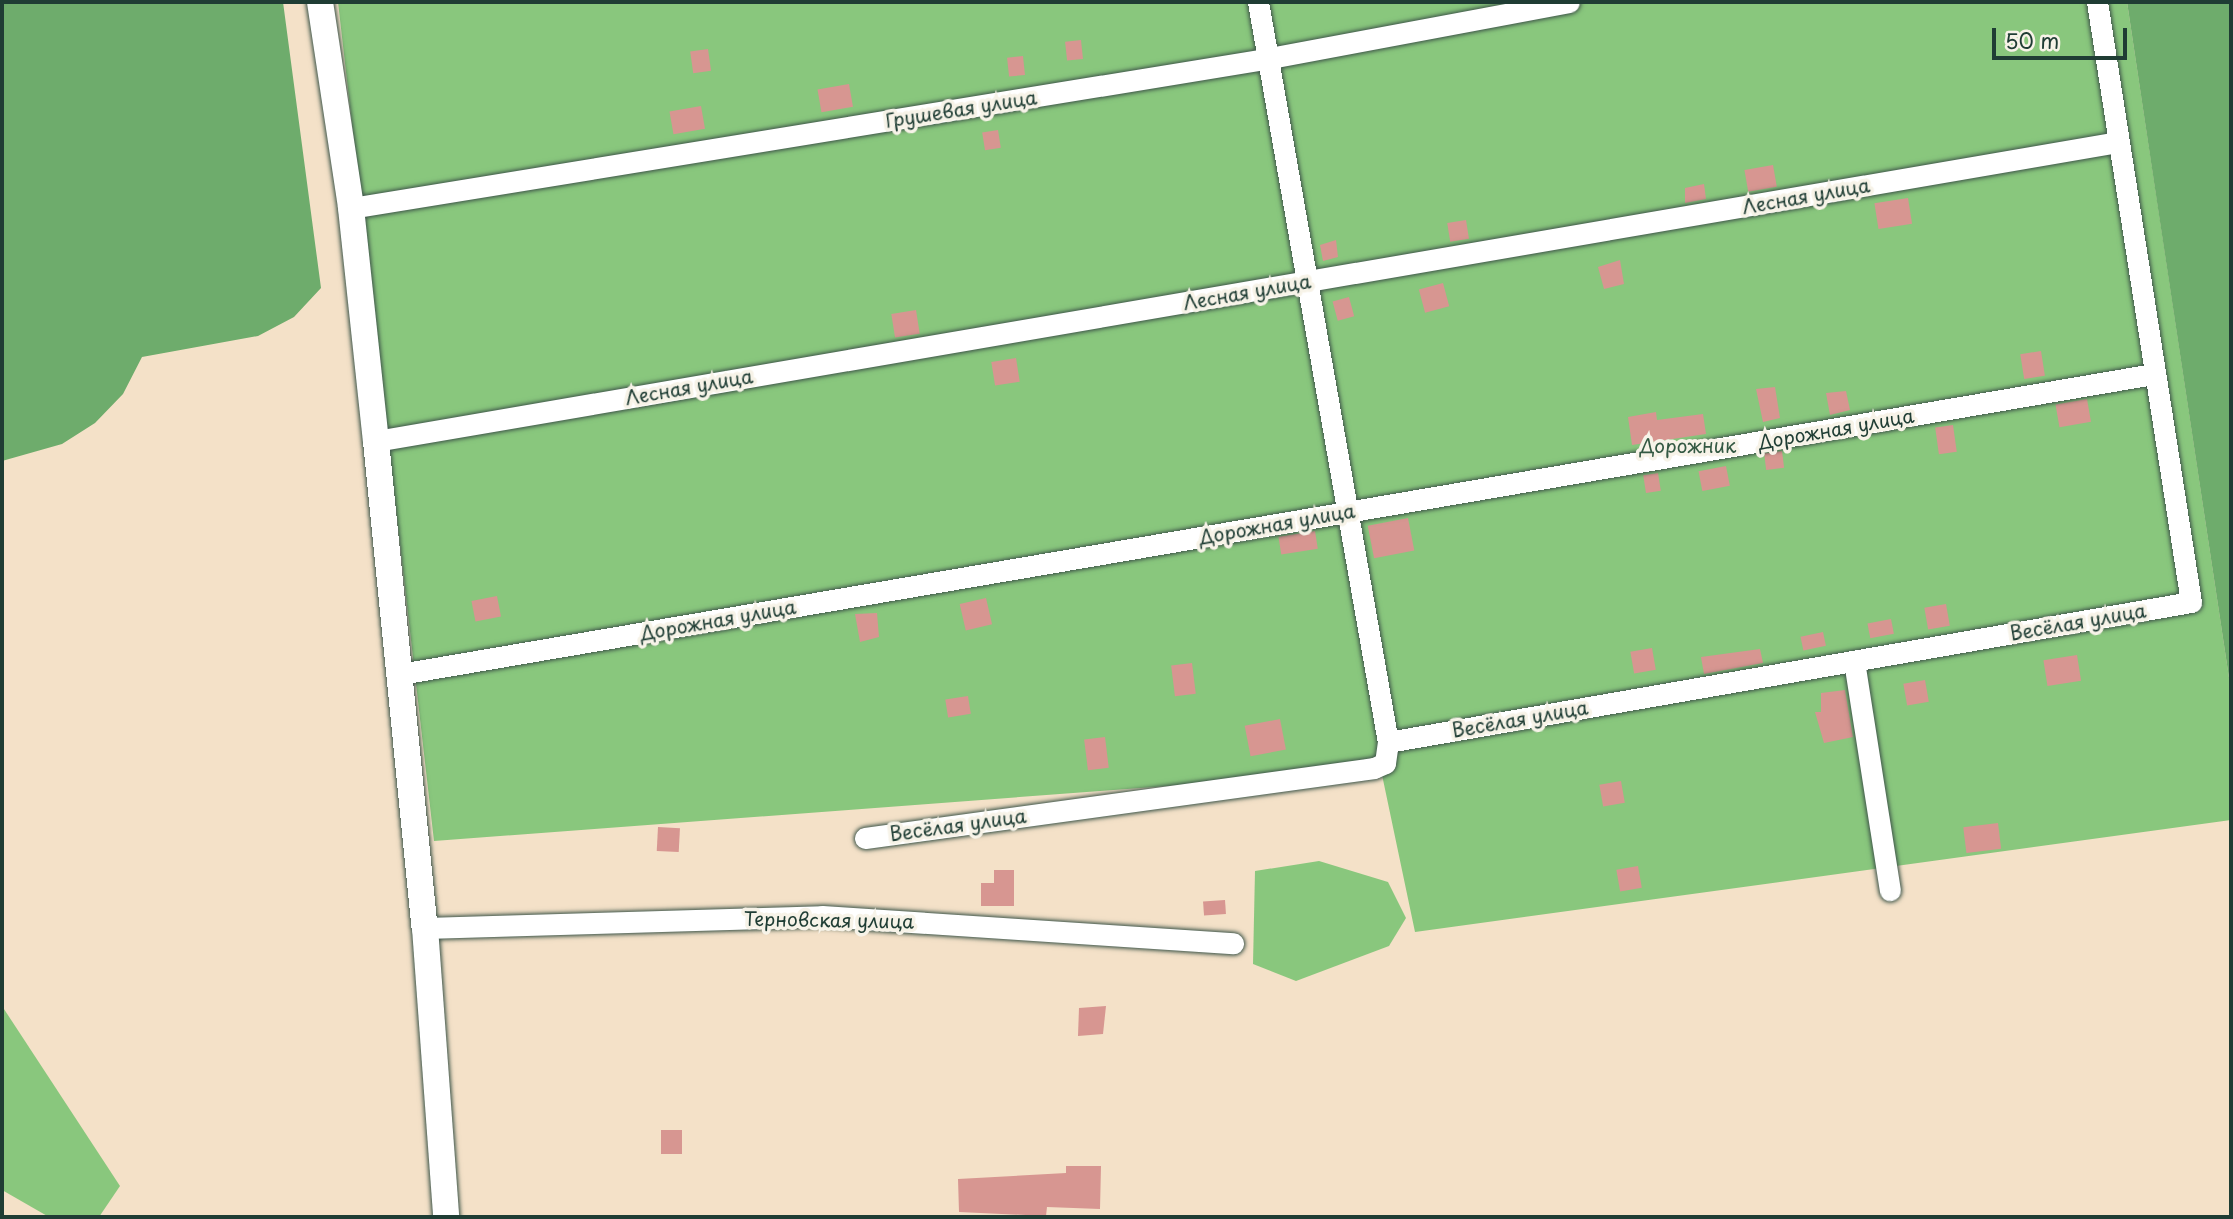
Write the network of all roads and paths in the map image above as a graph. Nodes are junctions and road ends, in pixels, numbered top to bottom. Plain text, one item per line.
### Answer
1 (320, 2) edge
2 (1258, 2) edge
3 (1569, 2) edge
4 (2097, 2) edge
5 (1265, 59) junction
6 (2118, 142) junction
7 (351, 208) junction
8 (1308, 282) junction
9 (2154, 374) junction
10 (376, 441) junction
11 (1347, 513) junction
12 (1854, 660) junction
13 (400, 674) junction
14 (1388, 742) junction
15 (865, 838) dead end
16 (1890, 890) dead end
17 (425, 928) junction
18 (1233, 943) dead end
19 (446, 1217) edge

1 - 7 street
2 - 5 street
3 - 5 street, Грушевая улица
4 - 6 street
5 - 7 street, Грушевая улица
5 - 8 street
6 - 8 street, Лесная улица
6 - 9 street
7 - 10 street
8 - 10 street, Лесная улица
8 - 11 street
9 - 11 street, Дорожная улица
9 - 12 street, Весёлая улица
10 - 13 street
11 - 13 street, Дорожная улица
11 - 14 street
12 - 14 street, Весёлая улица
12 - 16 street
13 - 17 street
14 - 15 street, Весёлая улица
17 - 18 street, Терновская улица
17 - 19 street

